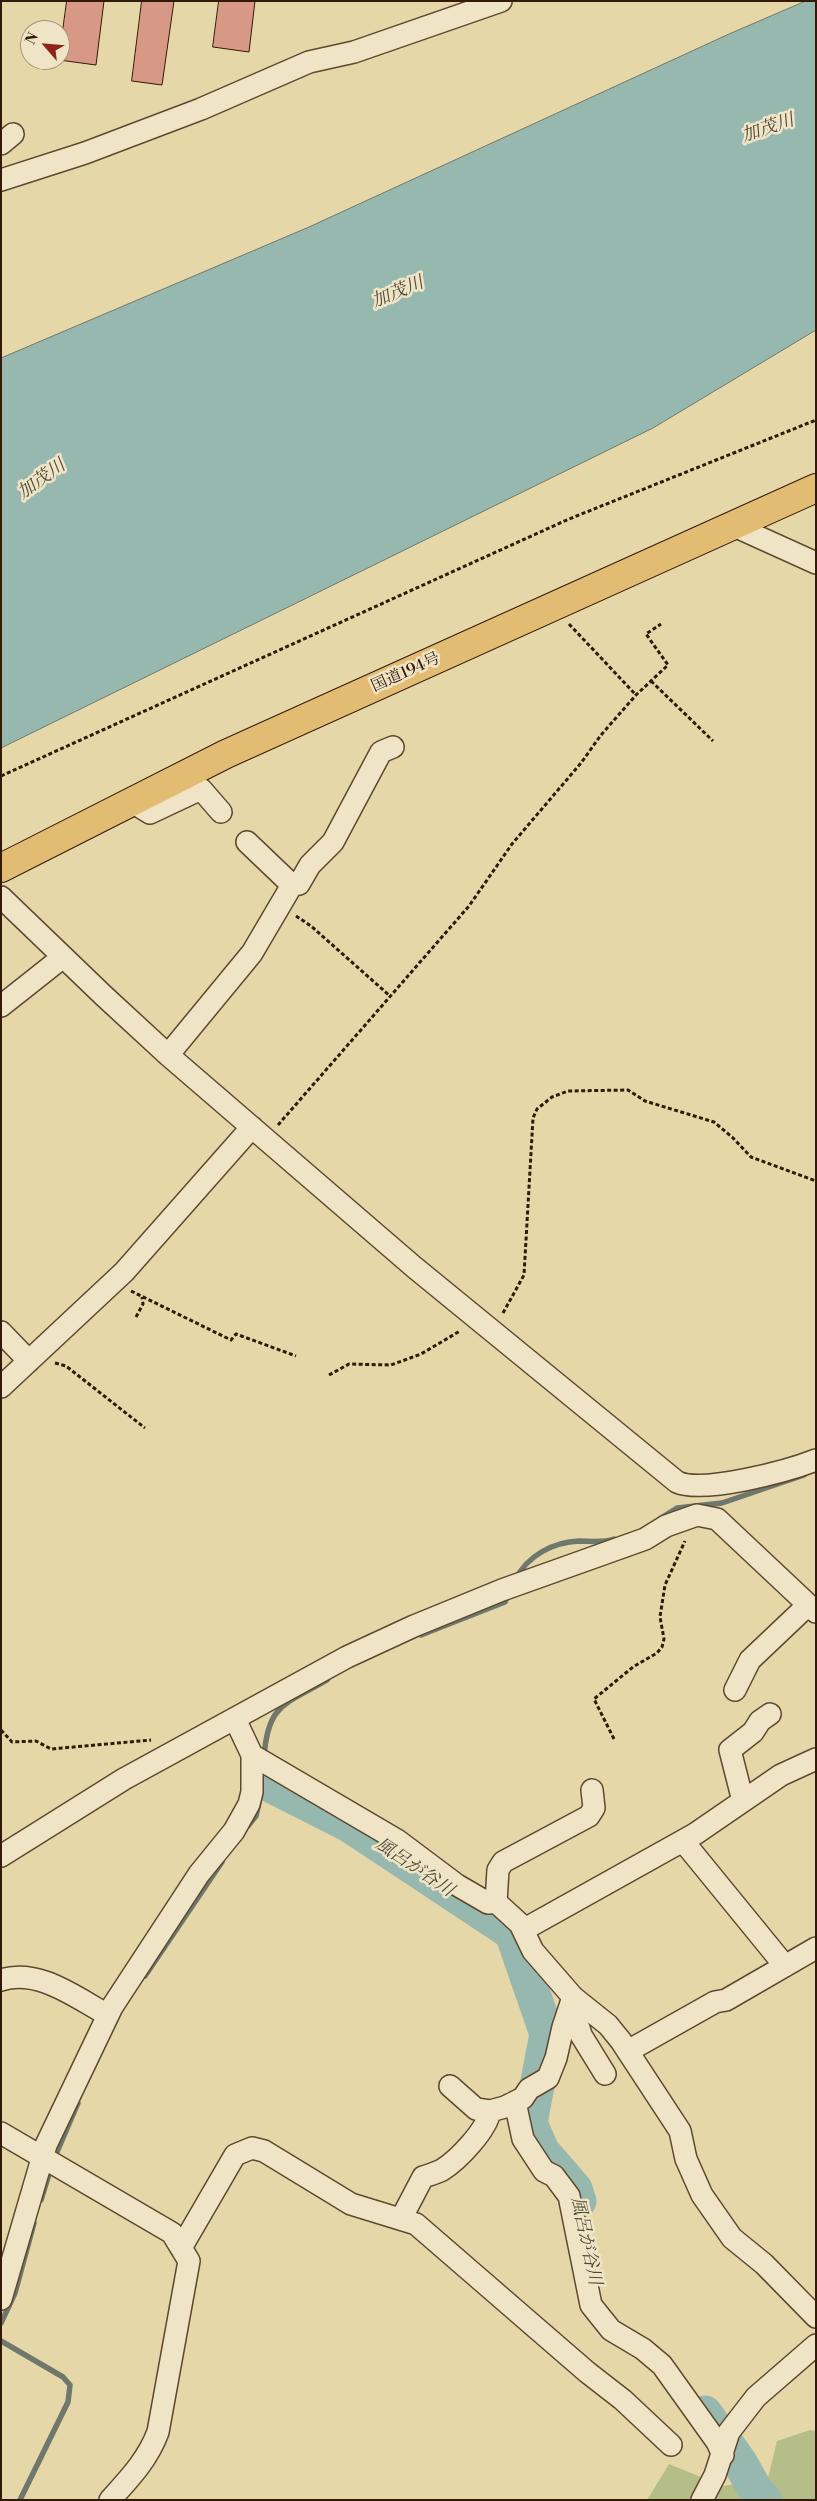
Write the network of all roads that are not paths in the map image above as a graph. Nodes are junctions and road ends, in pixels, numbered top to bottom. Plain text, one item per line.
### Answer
1 (501, 1) edge
2 (1, 180) edge
3 (816, 488) edge
4 (732, 525) junction
5 (816, 563) edge
6 (393, 747) dead end
7 (132, 802) junction
8 (221, 812) dead end
9 (247, 842) dead end
10 (1, 868) edge
11 (292, 885) junction
12 (1, 897) edge
13 (63, 956) junction
14 (1, 1006) edge
15 (168, 1055) junction
16 (259, 1133) junction
17 (1, 1332) edge
18 (29, 1361) junction
19 (1, 1387) edge
20 (816, 1460) edge
21 (696, 1488) junction
22 (697, 1513) junction
23 (812, 1609) edge
24 (734, 1690) dead end
25 (770, 1714) dead end
26 (235, 1719) junction
27 (252, 1755) junction
28 (816, 1759) edge
29 (592, 1790) dead end
30 (743, 1801) junction
31 (683, 1841) junction
32 (1, 1856) edge
33 (496, 1902) junction
34 (523, 1930) junction
35 (816, 1948) edge
36 (785, 1966) junction
37 (1, 1980) edge
38 (570, 2006) junction
39 (108, 2015) junction
40 (628, 2051) junction
41 (605, 2074) dead end
42 (450, 2086) dead end
43 (515, 2102) junction
44 (490, 2111) junction
45 (1, 2133) edge
46 (43, 2158) junction
47 (401, 2219) junction
48 (180, 2248) junction
49 (1, 2299) edge
50 (816, 2317) edge
51 (816, 2346) edge
52 (671, 2445) dead end
53 (723, 2455) junction
54 (110, 2500) edge
55 (702, 2500) edge

1 - 2 street
3 - 4 highway, 国道194号
4 - 5 street
4 - 7 highway, 国道194号
6 - 11 street
7 - 8 street
7 - 10 highway, 国道194号
9 - 11 street
11 - 15 street
12 - 13 street
13 - 14 street
13 - 15 street
15 - 16 street
16 - 18 street
16 - 21 street
17 - 18 street
18 - 19 street
20 - 21 street
21 - 22 street
22 - 23 street
22 - 26 street
23 - 24 street
25 - 30 street
26 - 27 street
26 - 32 street
27 - 33 street
27 - 39 street
28 - 30 street
29 - 33 street
30 - 31 street
31 - 34 street
31 - 36 street
33 - 34 street
34 - 38 street
35 - 36 street
36 - 40 street
37 - 39 street
38 - 40 street
38 - 41 street
38 - 43 street
39 - 46 street
40 - 50 street
42 - 44 street
43 - 44 street
43 - 53 street
44 - 47 street
45 - 46 street
46 - 48 street
46 - 49 street
47 - 48 street
47 - 52 street
48 - 54 street
51 - 53 street
53 - 55 street

